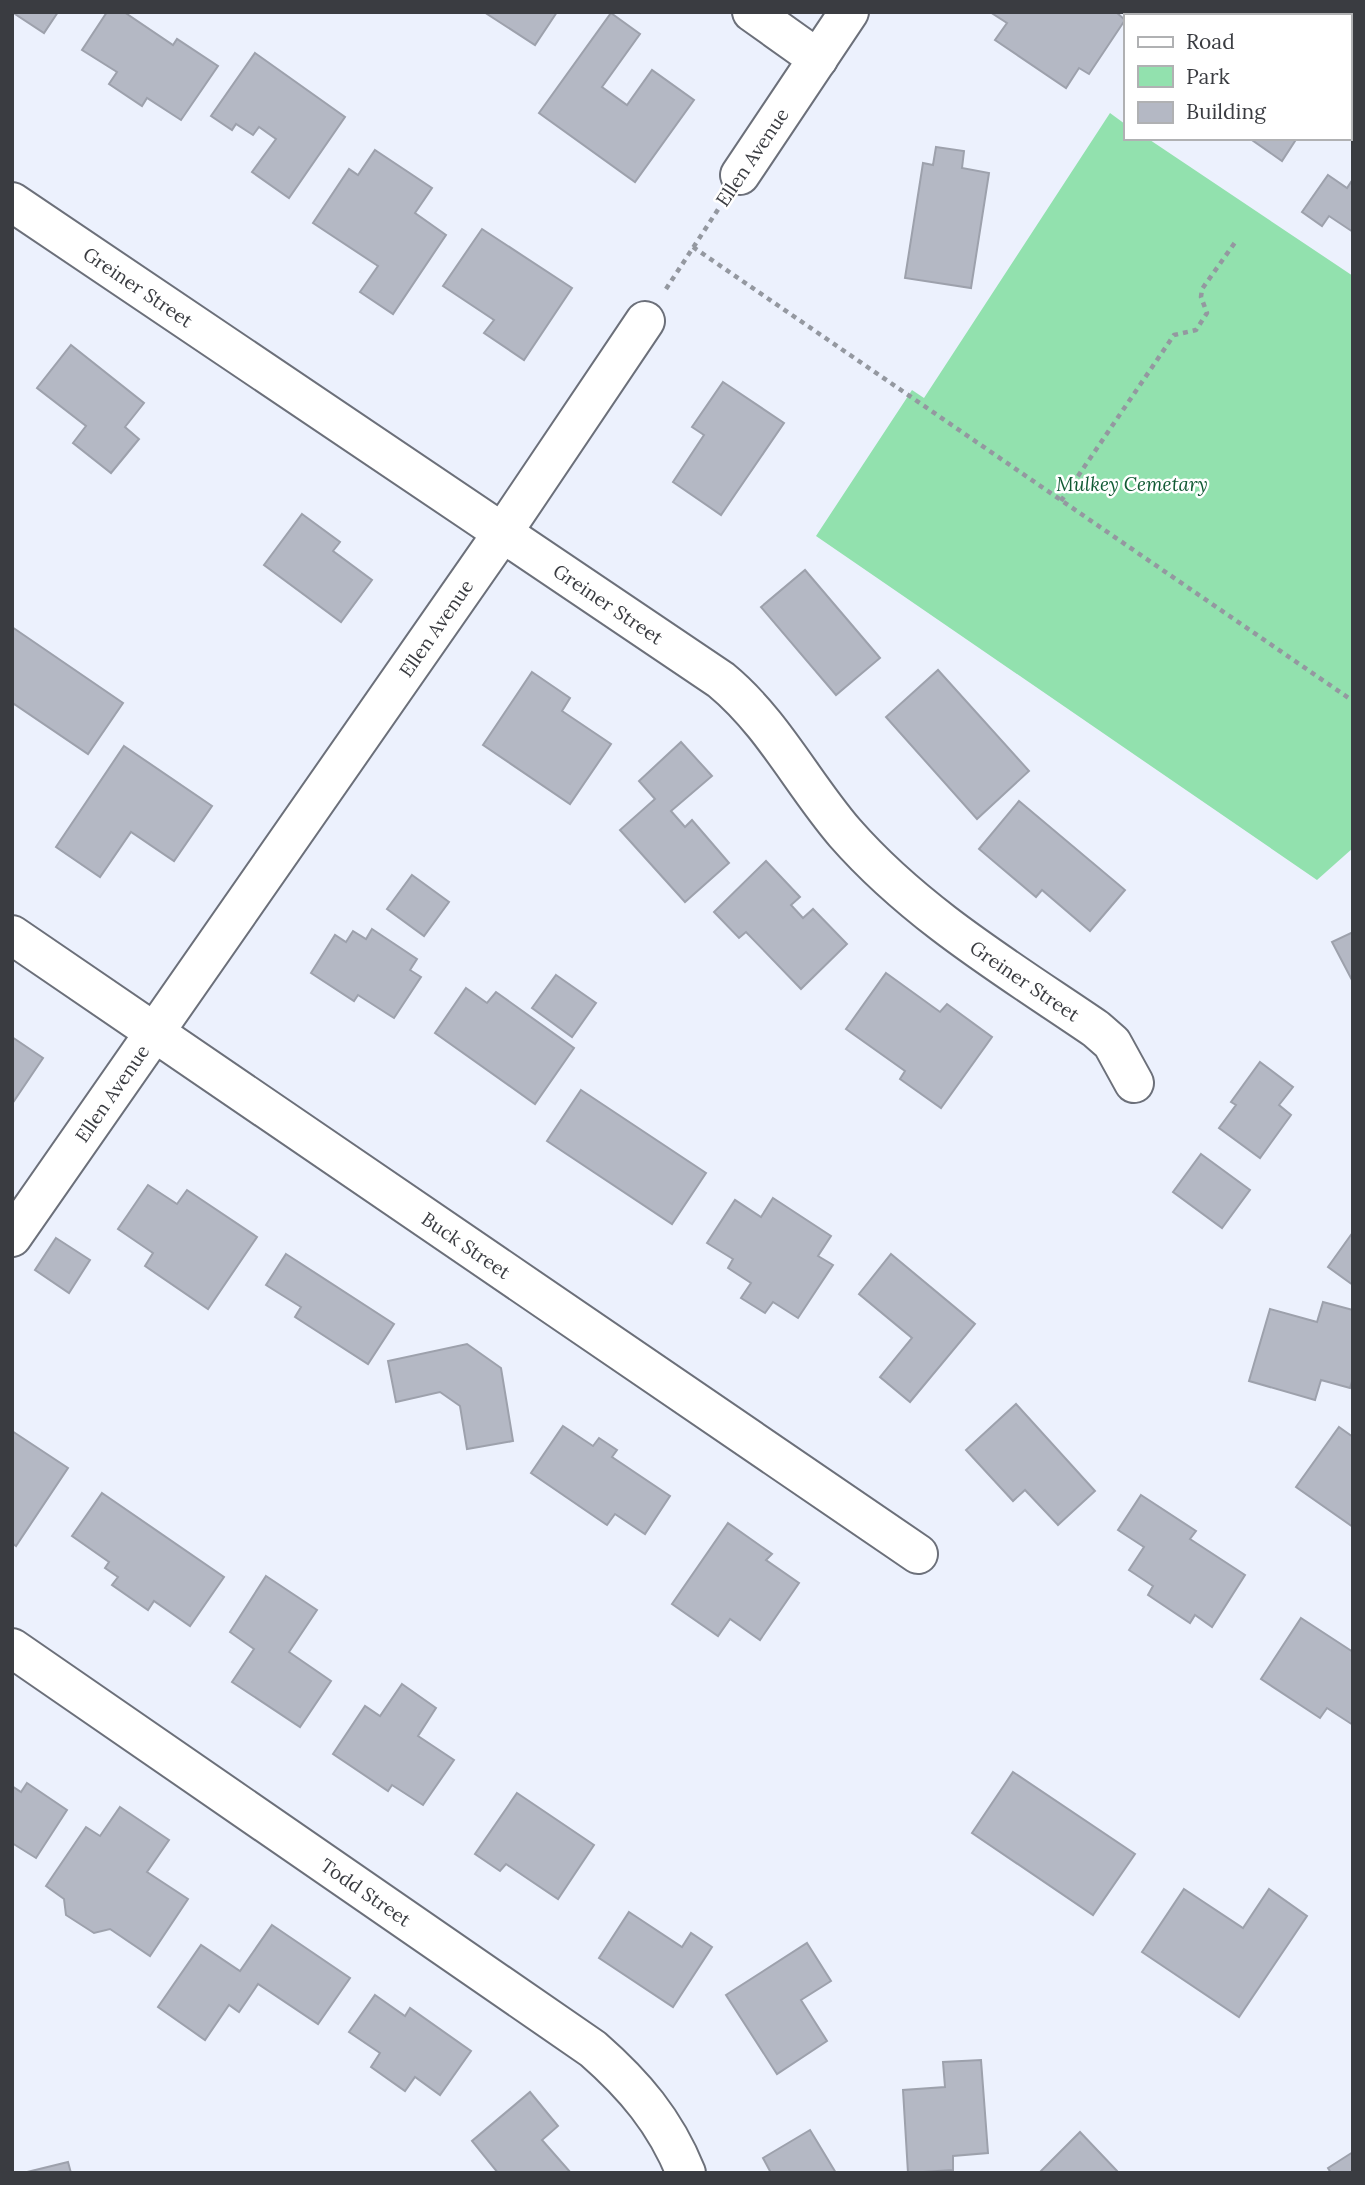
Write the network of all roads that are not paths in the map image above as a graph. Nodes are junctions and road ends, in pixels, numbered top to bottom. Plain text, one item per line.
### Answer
1 (752, 12) edge
2 (849, 12) edge
3 (818, 59) junction
4 (740, 175) road end
5 (12, 202) edge
6 (645, 321) road end
7 (502, 532) junction
8 (12, 934) edge
9 (154, 1030) junction
10 (1133, 1083) dead end
11 (12, 1237) edge
12 (918, 1554) dead end
13 (12, 1648) edge
14 (686, 2173) edge

1 - 3 street
2 - 3 street, Ellen Avenue
3 - 4 street, Ellen Avenue
5 - 7 street, Greiner Street
6 - 7 street, Ellen Avenue
7 - 9 street, Ellen Avenue
7 - 10 street, Greiner Street
8 - 9 street, Buck Street
9 - 11 street, Ellen Avenue
9 - 12 street, Buck Street
13 - 14 street, Todd Street

